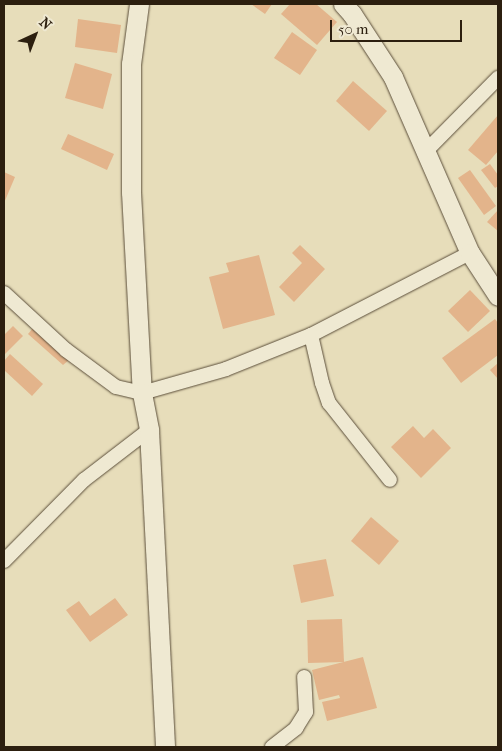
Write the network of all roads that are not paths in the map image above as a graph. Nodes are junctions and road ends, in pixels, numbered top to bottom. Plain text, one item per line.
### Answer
1 (139, 4) edge
2 (343, 4) edge
3 (498, 78) edge
4 (426, 151) junction
5 (470, 253) junction
6 (4, 293) edge
7 (498, 296) edge
8 (311, 334) junction
9 (142, 393) junction
10 (149, 430) junction
11 (390, 480) dead end
12 (4, 560) edge
13 (304, 677) dead end
14 (164, 747) edge
15 (272, 747) edge

1 - 9 street
2 - 4 street
3 - 4 street
4 - 5 street
5 - 7 street
5 - 8 street
6 - 9 street
8 - 9 street
8 - 11 street
9 - 10 street
10 - 12 street
10 - 14 street
13 - 15 street

